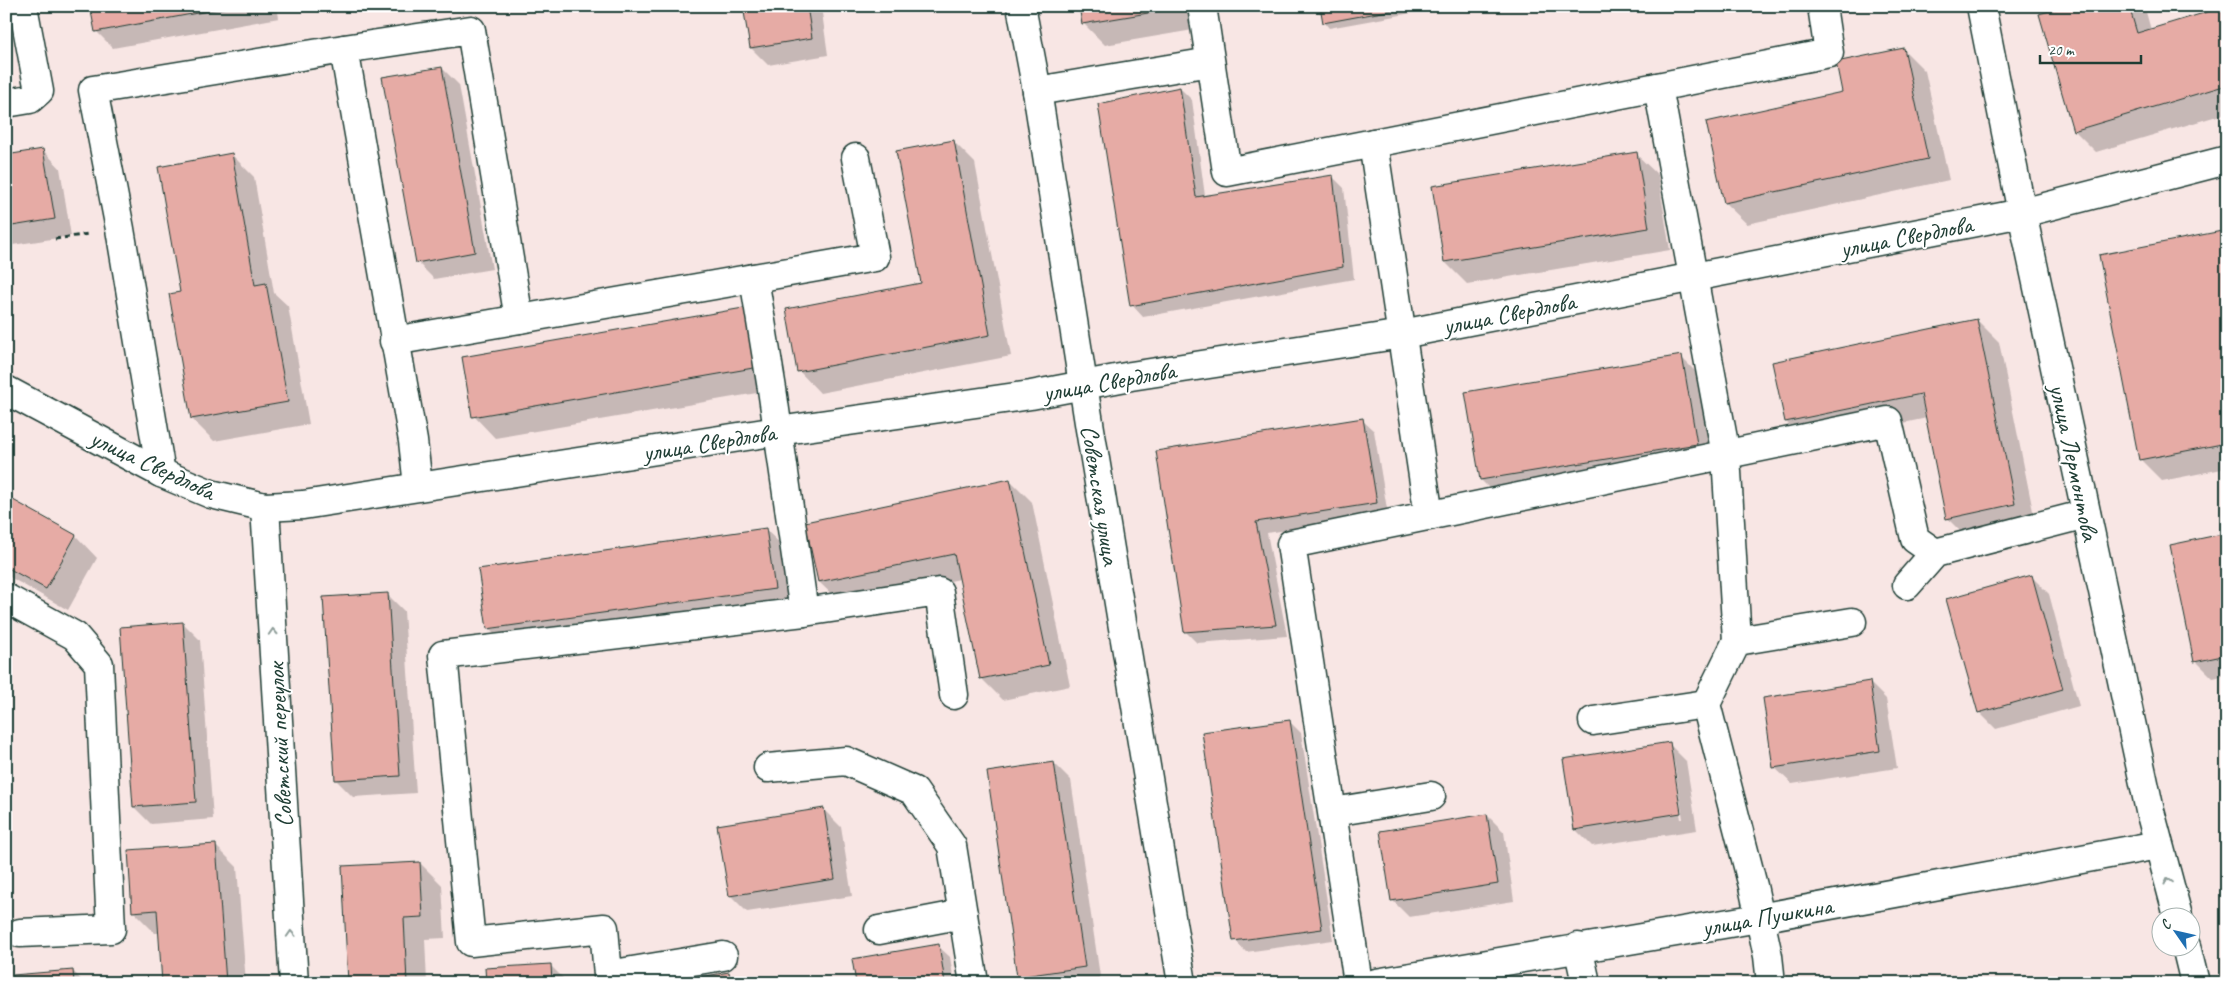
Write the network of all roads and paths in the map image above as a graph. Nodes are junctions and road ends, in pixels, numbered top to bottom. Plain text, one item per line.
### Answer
1 (23, 6) edge
2 (1021, 6) edge
3 (1202, 6) edge
4 (1822, 6) edge
5 (1981, 6) edge
6 (344, 49) junction
7 (1210, 62) junction
8 (1658, 87) junction
9 (1037, 91) junction
10 (6, 102) edge
11 (1373, 143) junction
12 (856, 158) dead end
13 (2227, 160) edge
14 (2022, 213) junction
15 (90, 234) dead end
16 (55, 239) dead end
17 (1693, 277) junction
18 (754, 278) junction
19 (519, 320) junction
20 (1402, 334) junction
21 (394, 341) junction
22 (1084, 384) junction
23 (6, 390) edge
24 (778, 431) junction
25 (1726, 455) junction
26 (161, 474) junction
27 (418, 486) junction
28 (265, 508) junction
29 (2086, 514) junction
30 (1429, 516) junction
31 (1935, 554) junction
32 (1907, 585) dead end
33 (6, 598) edge
34 (804, 612) junction
35 (1852, 622) dead end
36 (1737, 641) junction
37 (954, 695) dead end
38 (1706, 704) junction
39 (1594, 721) dead end
40 (768, 768) dead end
41 (1431, 796) dead end
42 (1333, 812) junction
43 (2158, 845) junction
44 (2175, 906) edge
45 (963, 914) junction
46 (1759, 918) junction
47 (879, 930) dead end
48 (20, 933) dead end
49 (1578, 947) junction
50 (723, 956) dead end
51 (2188, 956) edge
52 (609, 979) edge
53 (294, 983) edge
54 (974, 983) edge
55 (1182, 983) edge
56 (1358, 983) edge
57 (1376, 983) edge
58 (1586, 983) edge
59 (1771, 983) edge
60 (2195, 983) edge

1 - 10 street
2 - 9 street, Советская улица
3 - 7 street
4 - 8 street
5 - 14 street, улица Лермонтова
6 - 19 street
6 - 21 street
6 - 26 street
7 - 9 street
7 - 11 street
8 - 11 street
8 - 17 street
9 - 22 street, Советская улица
11 - 20 street
12 - 18 street
13 - 14 street, улица Свердлова
14 - 17 street, улица Свердлова
14 - 29 street, улица Лермонтова
15 - 16 path
17 - 20 street, улица Свердлова
17 - 25 street
18 - 19 street
18 - 24 street
19 - 21 street
20 - 22 street, улица Свердлова
20 - 30 street
21 - 27 street
22 - 24 street, улица Свердлова
22 - 55 street, Советская улица
23 - 26 street, улица Свердлова
24 - 27 street, улица Свердлова
24 - 34 street
25 - 30 street
25 - 31 street
25 - 36 street
26 - 28 street, улица Свердлова
27 - 28 street, улица Свердлова
53 -> 28 street, Советский переулок
29 - 31 street
29 - 43 street, улица Лермонтова
30 - 42 street
31 - 32 street
33 - 48 street
34 - 37 street
34 - 52 street
35 - 36 street
36 - 38 street
38 - 39 street
38 - 46 street
40 - 45 street
41 - 42 street
42 - 56 street
44 -> 43 street, улица Лермонтова
43 - 46 street, улица Пушкина
45 - 47 street
45 - 54 street
46 - 49 street, улица Пушкина
46 - 59 street
49 - 57 street, улица Пушкина
49 - 58 street
50 - 52 street
51 - 60 street

